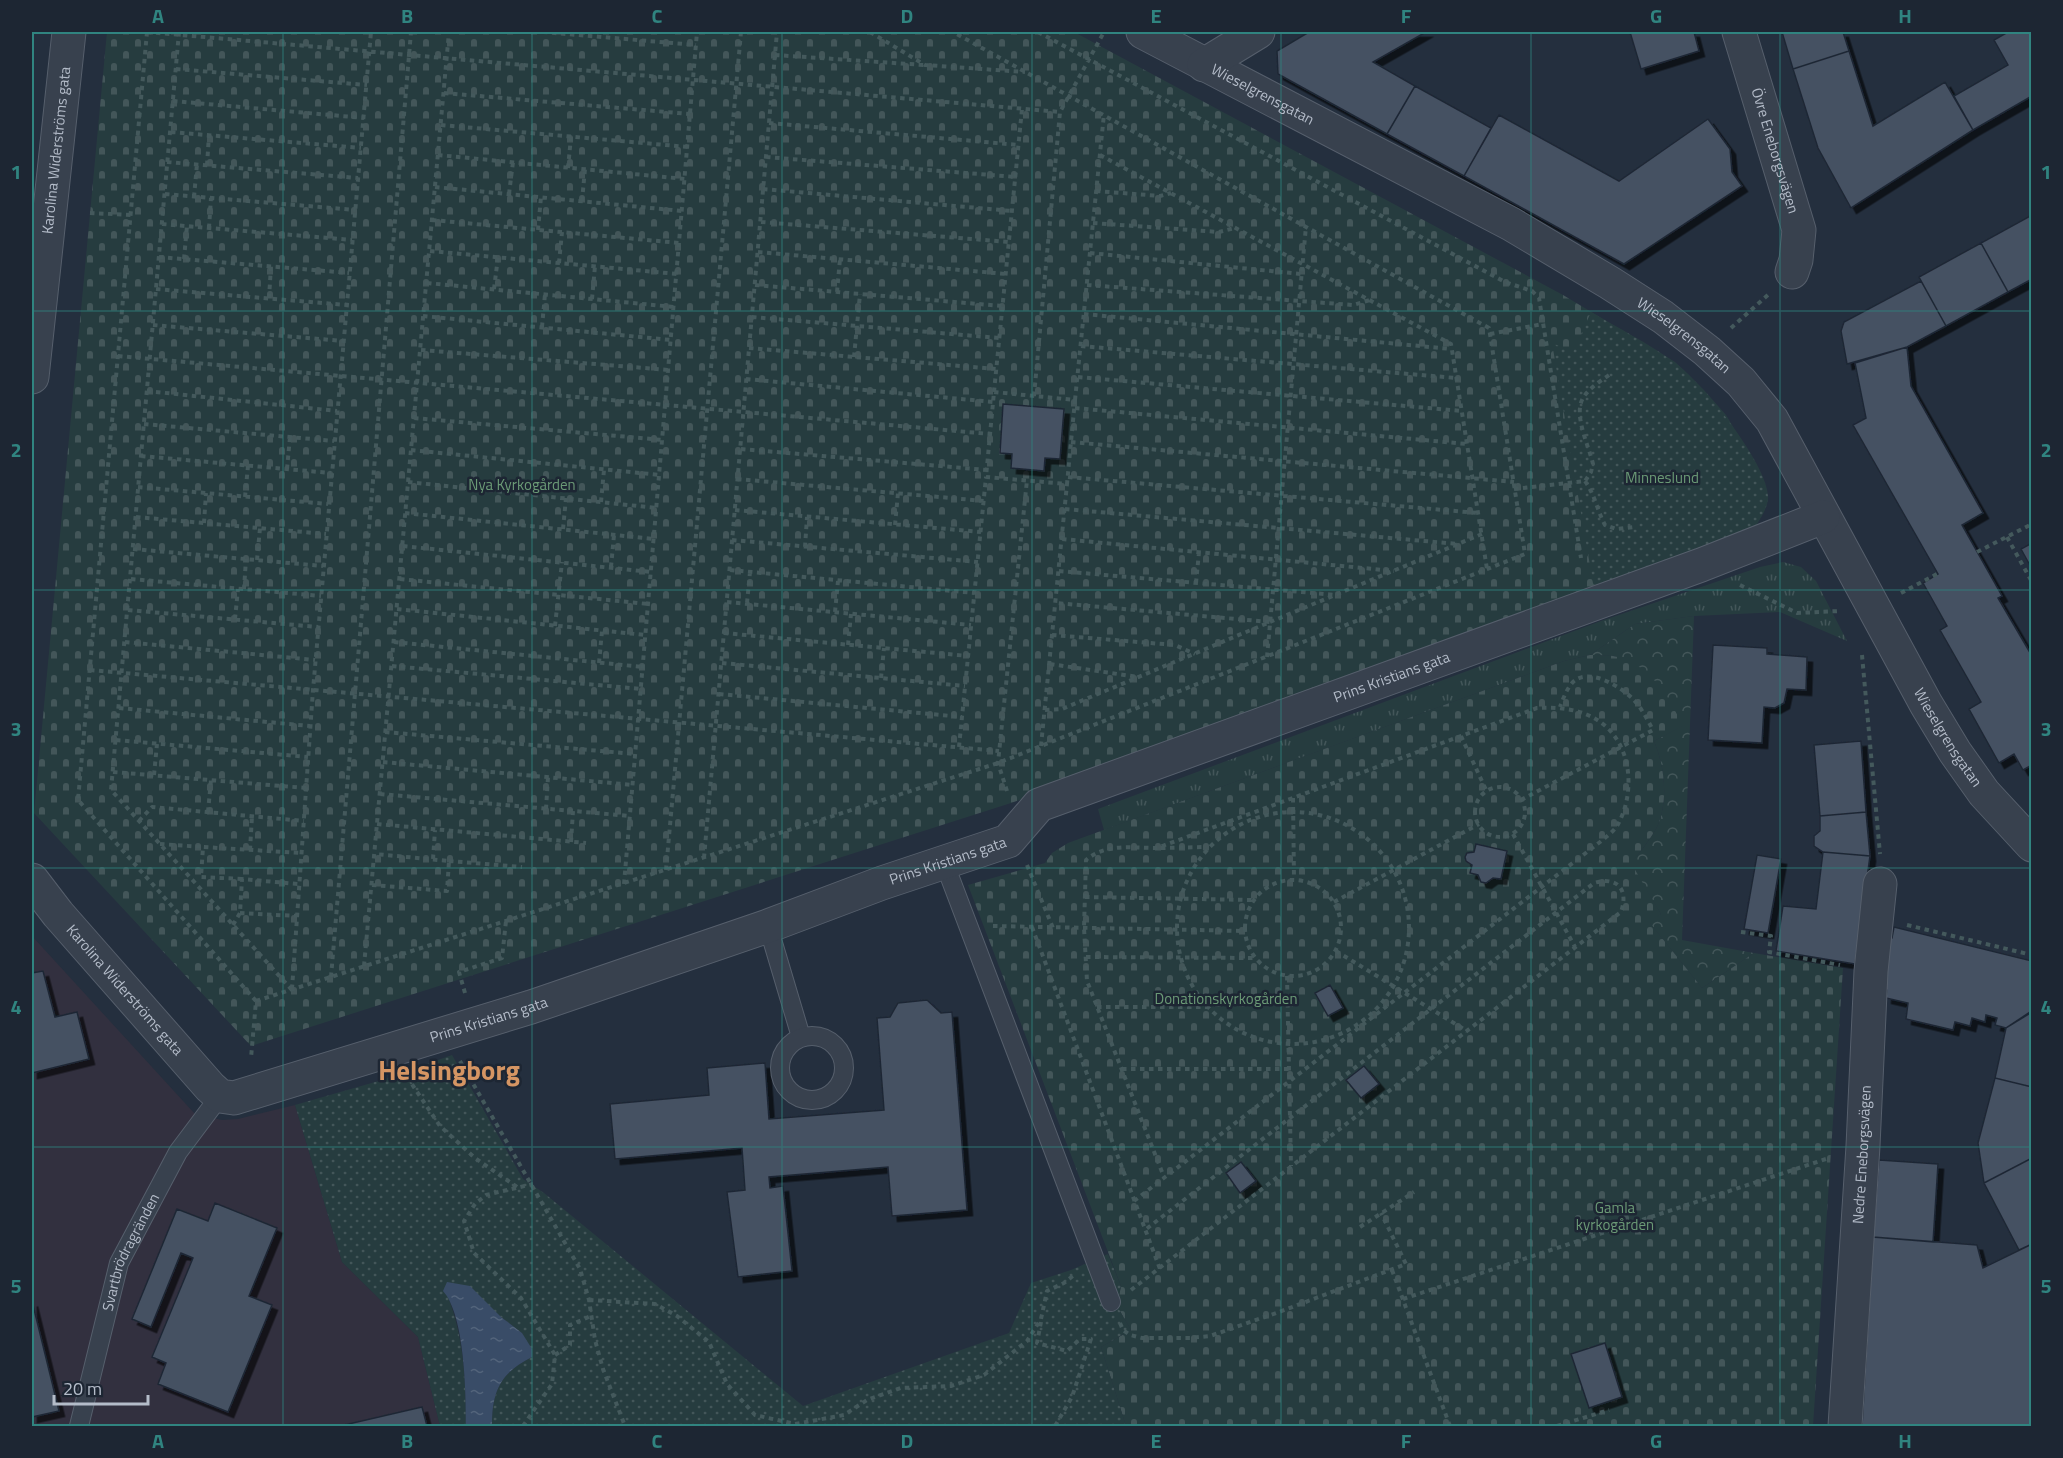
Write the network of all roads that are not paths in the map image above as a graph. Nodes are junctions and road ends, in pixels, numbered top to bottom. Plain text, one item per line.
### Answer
1 (69, 32) edge
2 (1143, 32) edge
3 (1258, 32) edge
4 (1739, 32) edge
5 (1204, 65) junction
6 (1792, 272) road end
7 (32, 377) edge
8 (1823, 517) junction
9 (2031, 845) edge
10 (944, 862) junction
11 (32, 880) edge
12 (1880, 884) road end
13 (768, 926) junction
14 (801, 1037) dead end
15 (220, 1096) junction
16 (1111, 1302) dead end
17 (79, 1426) edge
18 (1845, 1426) edge

1 - 7 street, Karolina Widerströms gata
2 - 5 street, Wieselgrensgatan
3 - 5 street
4 - 6 street, Övre Eneborgsvägen
5 - 8 street, Wieselgrensgatan
8 - 9 street, Wieselgrensgatan
8 - 10 street, Prins Kristians gata
10 - 13 street, Prins Kristians gata
10 - 16 lane
11 - 15 street, Karolina Widerströms gata
12 - 18 street, Nedre Eneborgsvägen
13 - 14 lane
13 - 15 street, Prins Kristians gata
15 - 17 lane, Svartbrödragränden

